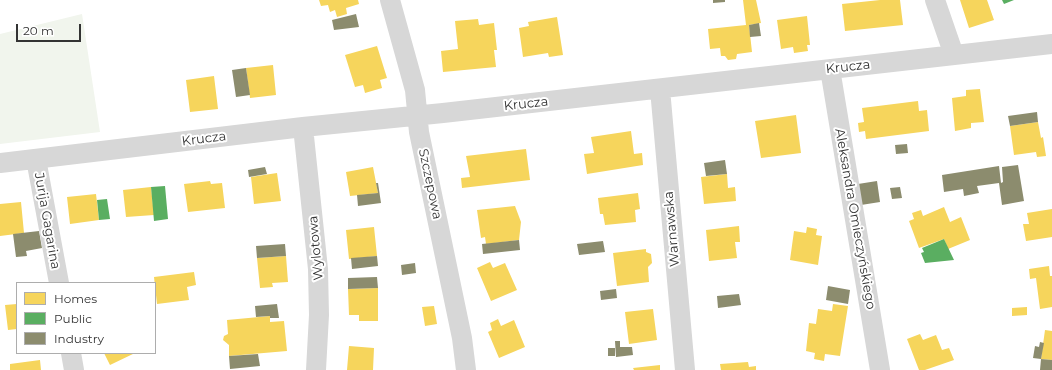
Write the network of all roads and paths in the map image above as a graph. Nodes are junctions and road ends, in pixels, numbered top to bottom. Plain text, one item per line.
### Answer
1 (390, 0) edge
2 (936, 0) edge
3 (1052, 44) edge
4 (954, 55) junction
5 (830, 69) junction
6 (660, 89) junction
7 (418, 116) junction
8 (303, 127) junction
9 (36, 159) junction
10 (0, 163) edge
11 (59, 282) edge
12 (71, 354) edge
13 (74, 370) edge
14 (316, 370) edge
15 (466, 370) edge
16 (685, 370) edge
17 (880, 370) edge

1 - 7 street, Szczepowa
2 - 4 street
3 - 4 street, Krucza
4 - 5 street, Krucza
5 - 6 street, Krucza
5 - 17 street, Aleksandra Omieczyńskiego
6 - 7 street, Krucza
6 - 16 street, Warnawska
7 - 8 street, Krucza
7 - 15 street, Szczepowa
8 - 9 street, Krucza
8 - 14 street, Wylotowa
9 - 10 street, Krucza
9 - 11 street, Jurija Gagarina
12 - 13 street

